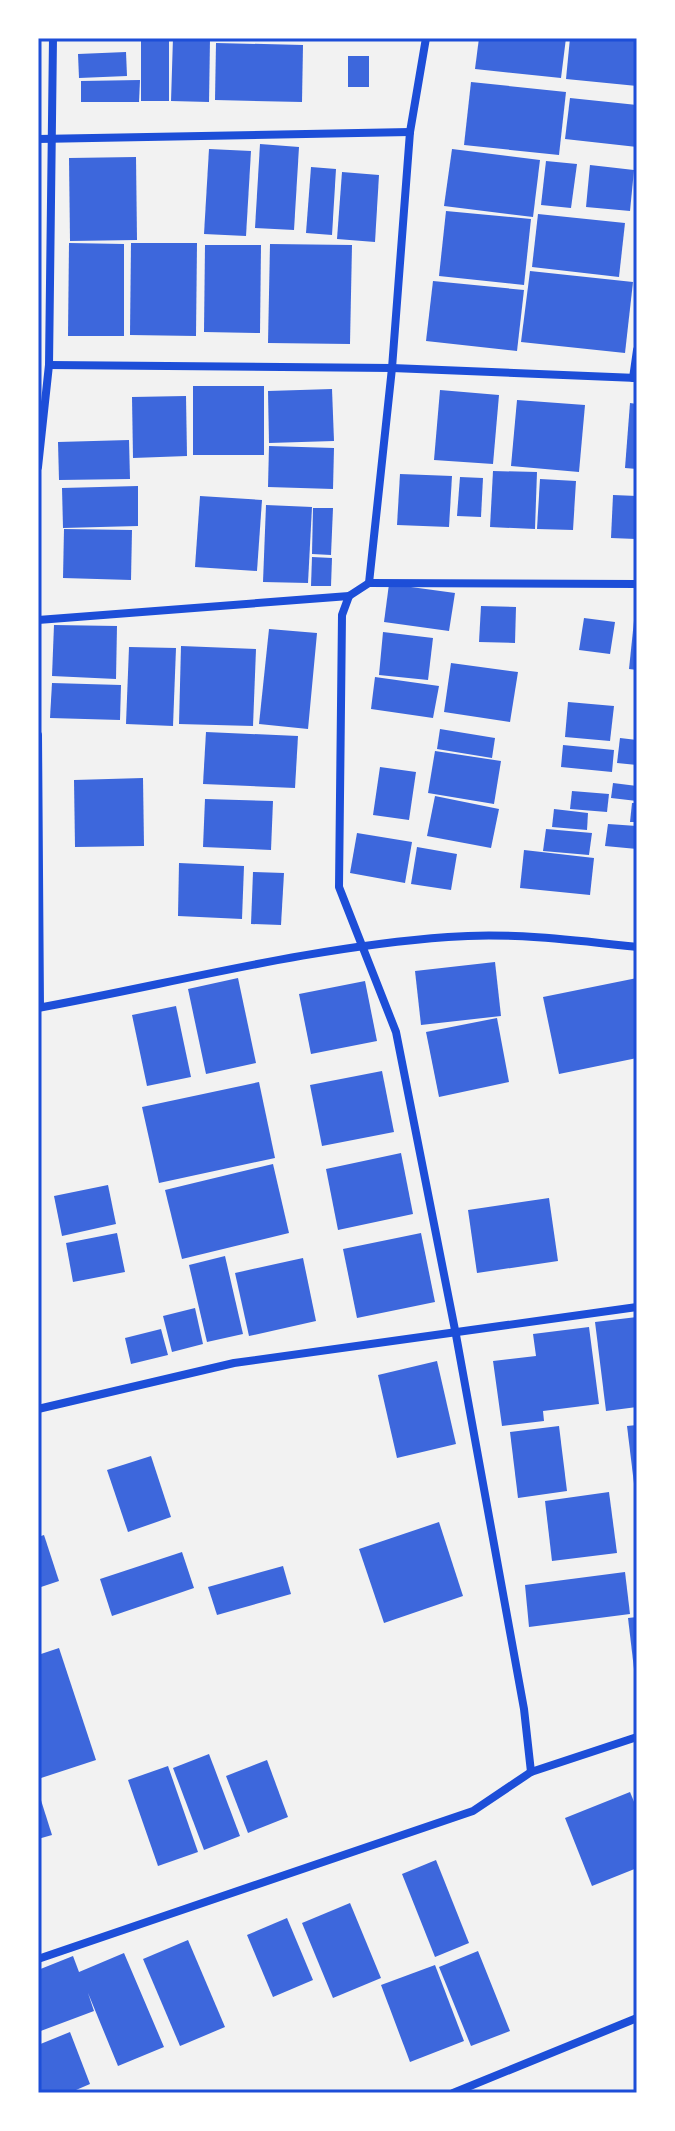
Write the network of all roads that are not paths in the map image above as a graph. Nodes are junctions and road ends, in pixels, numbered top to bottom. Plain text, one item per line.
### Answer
1 (53, 38) edge
2 (426, 38) edge
3 (410, 132) junction
4 (38, 139) edge
5 (50, 139) junction
6 (637, 350) edge
7 (49, 365) junction
8 (392, 368) junction
9 (635, 378) edge
10 (38, 467) edge
11 (369, 583) junction
12 (637, 584) edge
13 (349, 596) junction
14 (38, 620) edge
15 (38, 735) edge
16 (365, 946) junction
17 (637, 947) edge
18 (39, 1008) edge
19 (637, 1307) edge
20 (456, 1335) junction
21 (38, 1409) edge
22 (637, 1737) edge
23 (531, 1772) junction
24 (38, 1959) edge
25 (637, 2018) edge
26 (453, 2093) edge

1 - 5 street
2 - 3 street
3 - 5 street
3 - 8 street
4 - 5 street
5 - 7 street
6 - 9 street
7 - 8 street
7 - 10 street
8 - 9 street
8 - 11 street
11 - 12 street
11 - 13 street
13 - 14 street
13 - 16 street
15 - 18 street
16 - 17 street
16 - 18 street
16 - 20 street
19 - 20 street
20 - 21 street
20 - 23 street
22 - 23 street
23 - 24 street
25 - 26 street

